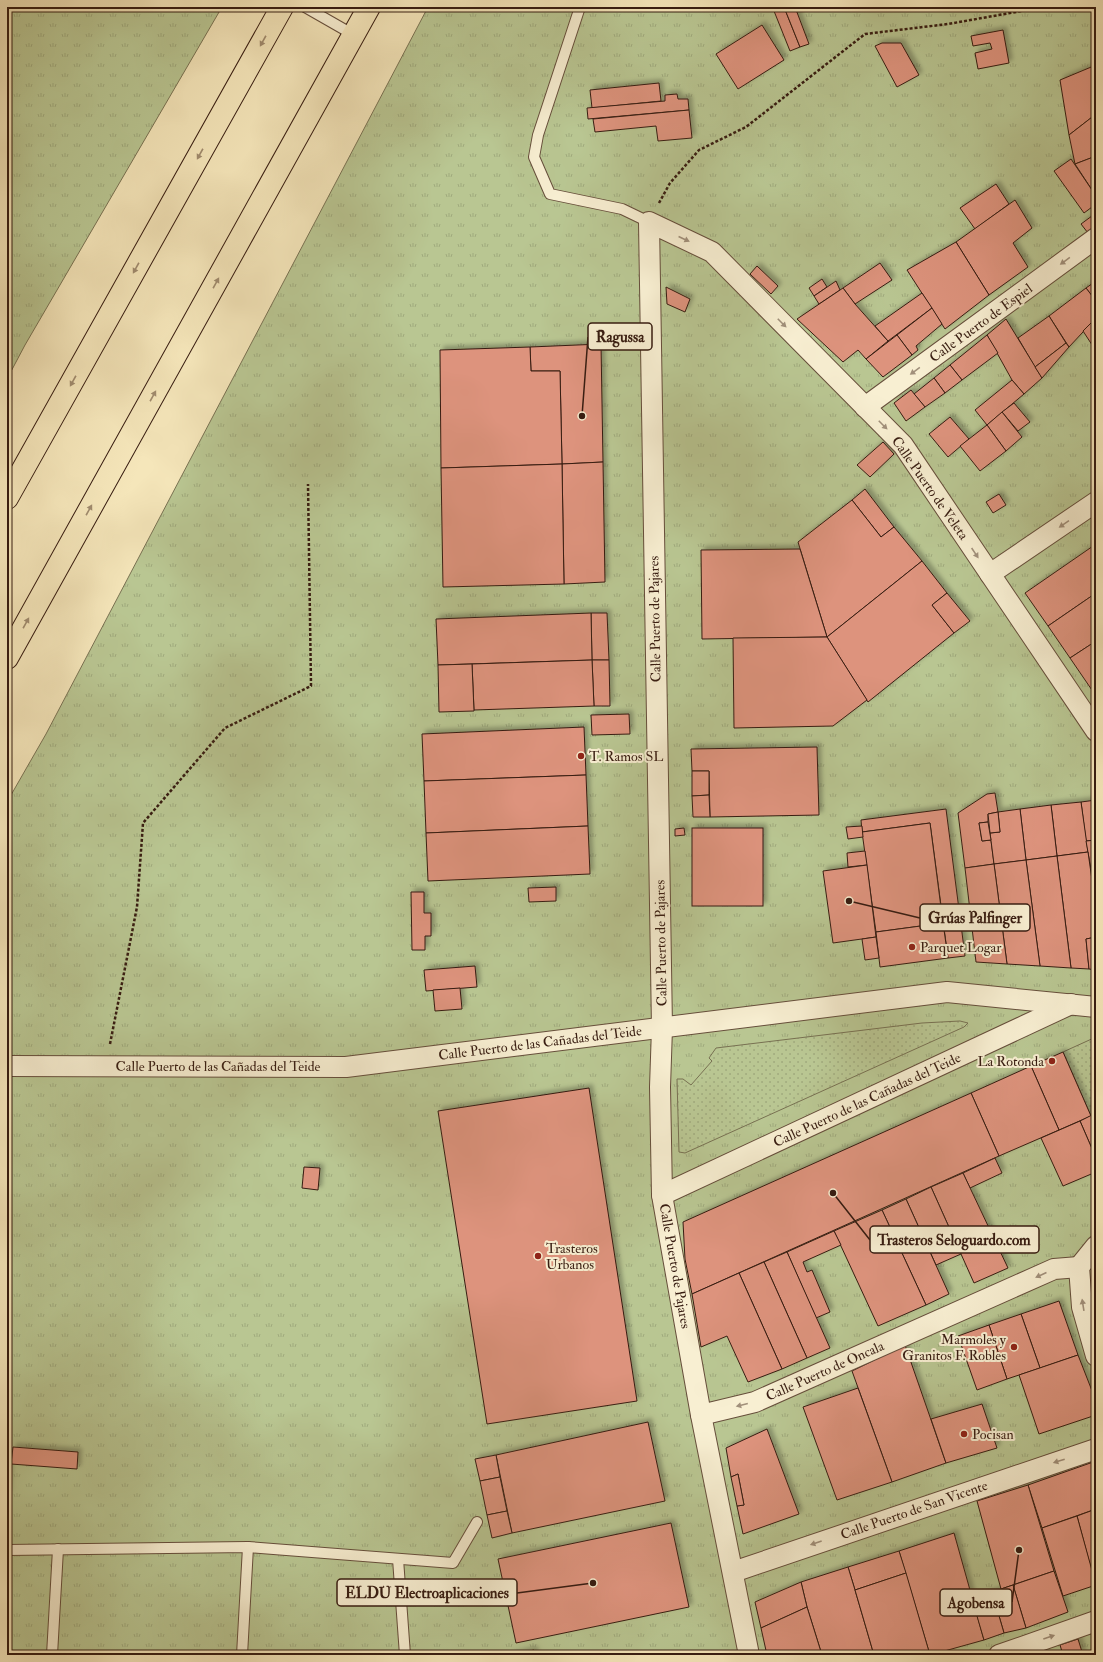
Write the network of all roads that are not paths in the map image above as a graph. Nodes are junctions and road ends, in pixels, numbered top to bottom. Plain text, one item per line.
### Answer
1 (282, 7) edge
2 (305, 7) edge
3 (369, 7) edge
4 (580, 7) edge
5 (354, 35) junction
6 (649, 222) junction
7 (1096, 238) edge
8 (865, 408) junction
9 (7, 498) edge
10 (1096, 502) edge
11 (990, 574) junction
12 (7, 658) edge
13 (1096, 731) edge
14 (1071, 1004) junction
15 (1096, 1007) edge
16 (662, 1028) junction
17 (7, 1066) edge
18 (662, 1195) junction
19 (1096, 1246) edge
20 (1079, 1267) junction
21 (1096, 1356) edge
22 (702, 1415) junction
23 (1096, 1449) edge
24 (477, 1522) dead end
25 (248, 1547) junction
26 (58, 1549) junction
27 (7, 1550) edge
28 (398, 1559) junction
29 (733, 1572) junction
30 (1096, 1621) edge
31 (52, 1655) edge
32 (242, 1655) edge
33 (405, 1655) edge
34 (749, 1655) edge
35 (999, 1655) edge

1 -> 9 highway
2 - 5 lane
3 - 5 highway
4 - 6 lane
12 -> 5 highway
6 -> 8 street, Calle Puerto de Veleta
6 - 16 street, Calle Puerto de Pajares
7 -> 8 street, Calle Puerto de Espiel
8 -> 11 street, Calle Puerto de Veleta
10 -> 11 street
11 - 13 street, Calle Puerto de Veleta
14 - 15 street, Calle Puerto de las Cañadas del Teide
14 - 16 street, Calle Puerto de las Cañadas del Teide
14 - 18 street, Calle Puerto de las Cañadas del Teide
16 - 17 street, Calle Puerto de las Cañadas del Teide
16 - 18 street, Calle Puerto de Pajares
18 - 22 street, Calle Puerto de Pajares
19 - 20 street
21 -> 20 street
20 -> 22 street, Calle Puerto de Oncala
22 - 29 street, Calle Puerto de Pajares
23 -> 29 street, Calle Puerto de San Vicente
24 - 28 lane
25 - 26 lane
25 - 28 lane
25 - 32 lane
26 - 27 lane
26 - 31 lane
28 - 33 lane
29 - 34 street, Calle Puerto de Pajares
35 -> 30 street

